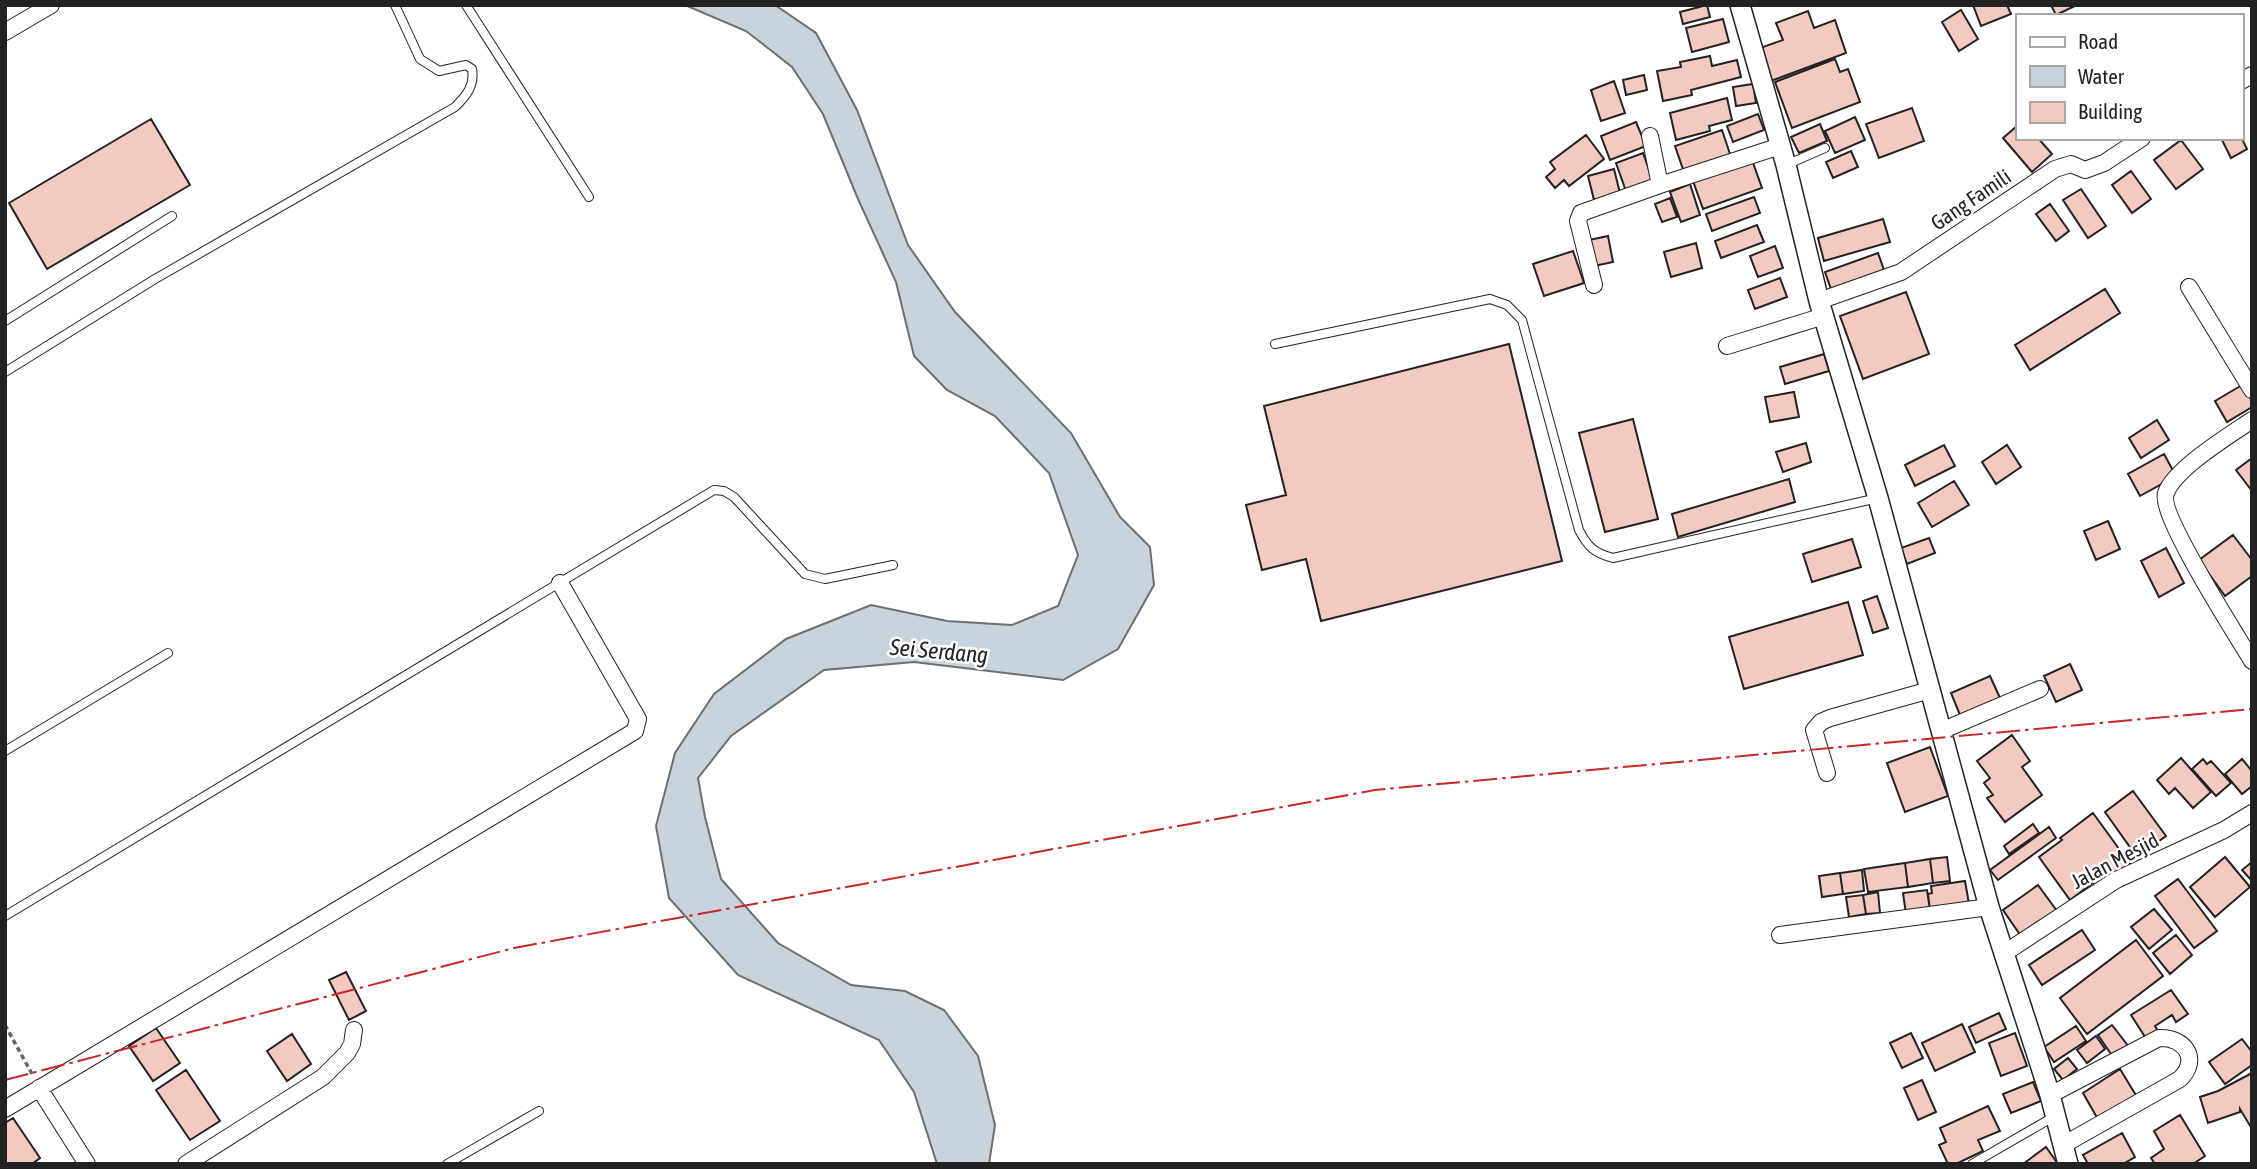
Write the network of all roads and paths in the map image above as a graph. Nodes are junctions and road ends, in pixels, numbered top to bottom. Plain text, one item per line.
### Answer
1 (51, 5) edge
2 (395, 5) edge
3 (466, 5) edge
4 (1740, 5) edge
5 (5, 32) edge
6 (1650, 136) dead end
7 (2139, 140) edge
8 (1825, 148) dead end
9 (1783, 156) junction
10 (1660, 185) junction
11 (589, 197) dead end
12 (172, 216) dead end
13 (1594, 285) dead end
14 (2189, 287) dead end
15 (1822, 309) junction
16 (5, 321) edge
17 (1275, 344) dead end
18 (1727, 346) dead end
19 (5, 372) edge
20 (2252, 390) edge
21 (2252, 420) edge
22 (1878, 498) junction
23 (893, 565) dead end
24 (560, 583) junction
25 (168, 653) dead end
26 (2252, 661) edge
27 (1930, 690) junction
28 (2040, 690) dead end
29 (1941, 731) junction
30 (5, 751) edge
31 (1827, 773) dead end
32 (2252, 813) edge
33 (1989, 907) junction
34 (5, 916) edge
35 (1780, 935) dead end
36 (2003, 954) junction
37 (5, 1026) edge
38 (354, 1030) dead end
39 (39, 1088) junction
40 (2050, 1095) junction
41 (5, 1109) edge
42 (538, 1111) dead end
43 (2055, 1116) junction
44 (2066, 1154) edge
45 (87, 1164) edge
46 (186, 1164) edge
47 (447, 1164) edge
48 (1972, 1164) edge

1 - 5 street
2 - 19 lane
3 - 11 lane
4 - 9 street
6 - 10 street
7 - 15 street, Gang Famili
8 - 9 lane
9 - 10 street
9 - 15 street
10 - 13 street
12 - 16 lane
14 - 20 street
15 - 18 street
15 - 22 street
17 - 22 lane
21 - 26 street
22 - 27 street
23 - 24 lane
24 - 34 lane
24 - 39 street
25 - 30 lane
27 - 29 street
27 - 31 street
28 - 29 street
29 - 33 street
32 - 36 street, Jalan Mesjid
33 - 35 street
33 - 36 street
36 - 40 street
37 - 39 path
38 - 46 street
39 - 41 street
39 - 45 street
40 - 43 street
40 - 44 street
42 - 47 lane
43 - 44 street
43 - 48 lane

